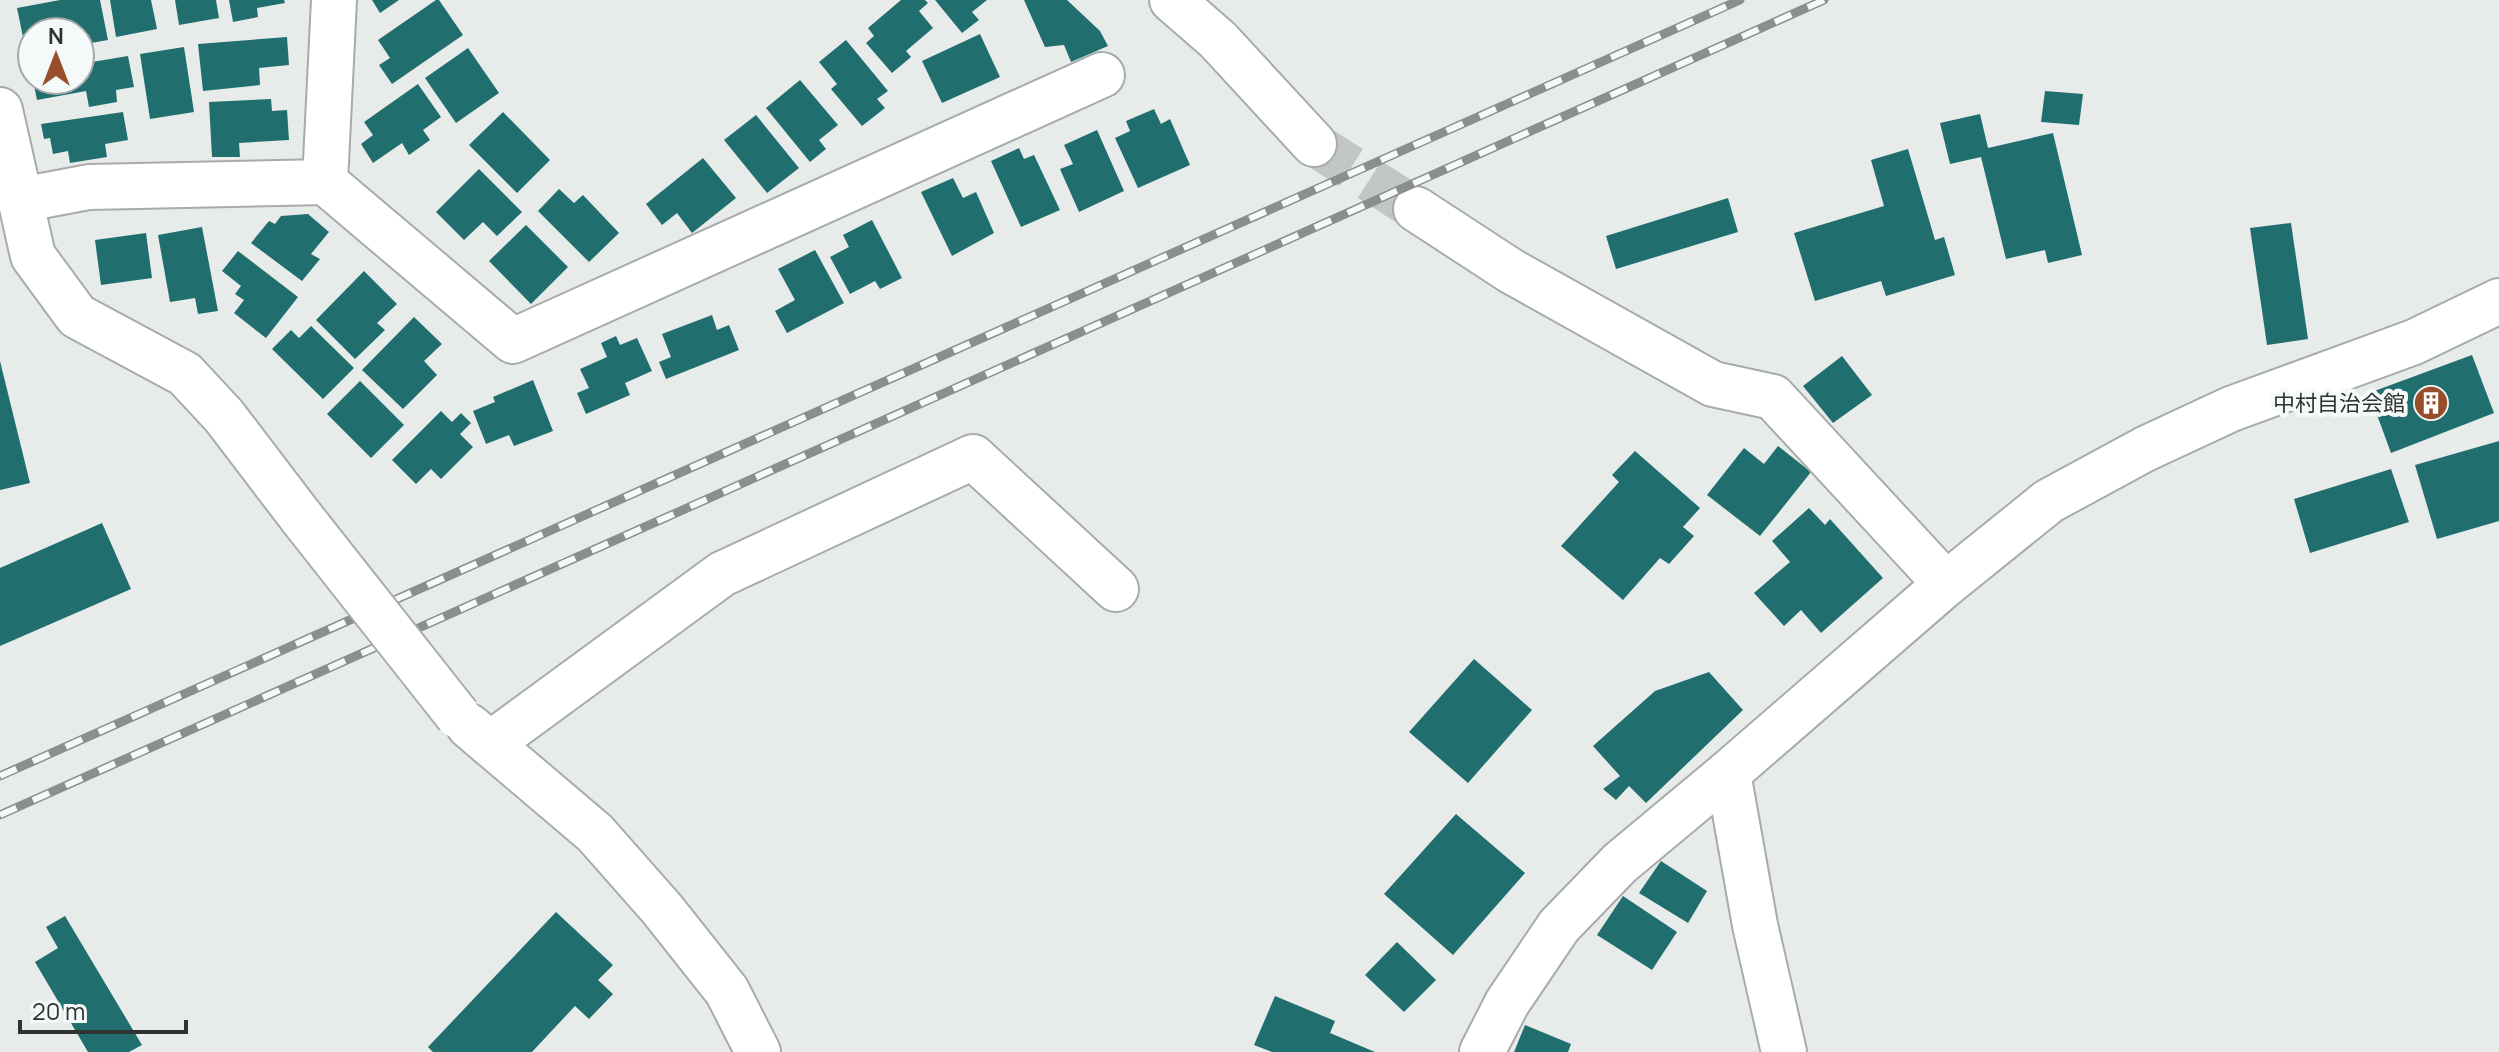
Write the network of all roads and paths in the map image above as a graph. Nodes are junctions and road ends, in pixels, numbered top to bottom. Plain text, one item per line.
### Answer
1 (334, 0) edge
2 (1172, 0) edge
3 (1102, 75) dead end
4 (0, 110) edge
5 (1314, 144) tunnel mouth
6 (325, 182) junction
7 (20, 200) junction
8 (1416, 209) tunnel mouth
9 (2499, 301) edge
10 (1946, 584) junction
11 (1116, 589) dead end
12 (474, 730) junction
13 (1728, 773) junction
14 (758, 1052) edge
15 (1482, 1052) edge
16 (1784, 1052) edge

1 - 6 street
2 - 5 street
3 - 6 street
4 - 7 street
6 - 7 street
7 - 12 street, bridge
8 - 10 street
9 - 10 street
10 - 13 street
11 - 12 street
12 - 14 street
13 - 15 street
13 - 16 street

